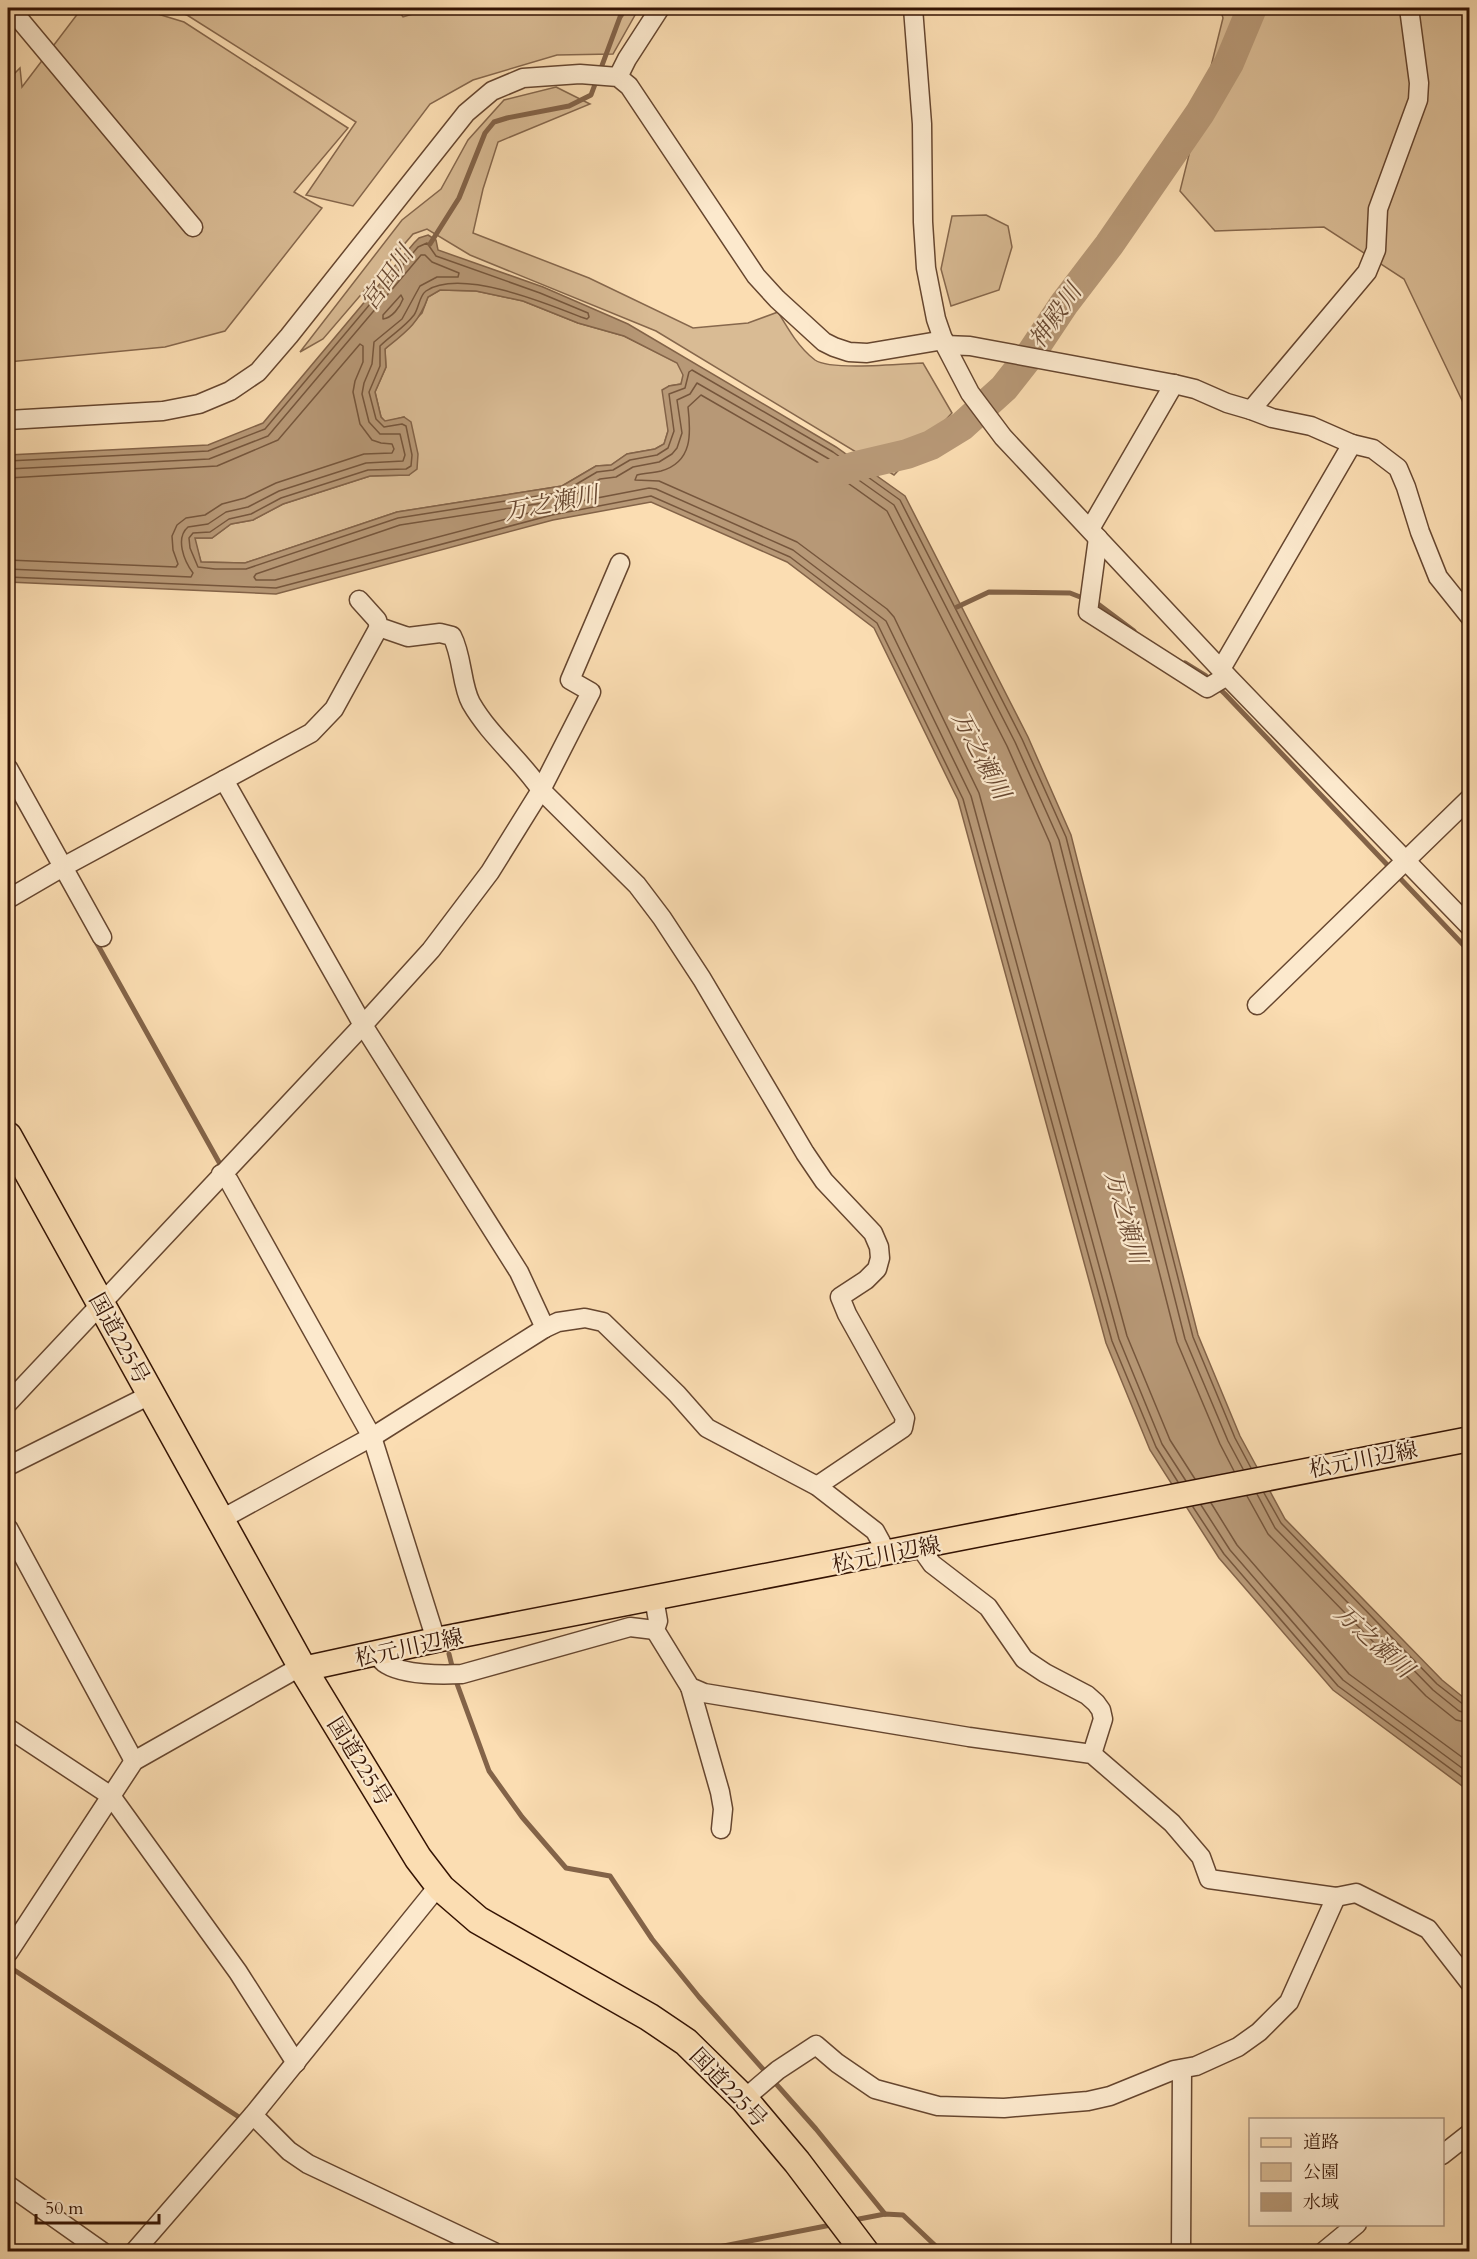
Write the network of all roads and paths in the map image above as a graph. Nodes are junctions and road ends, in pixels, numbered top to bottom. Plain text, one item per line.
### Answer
1 (10, 8) edge
2 (660, 8) edge
3 (913, 8) edge
4 (1409, 8) edge
5 (613, 77) junction
6 (194, 227) dead end
7 (944, 342) junction
8 (1174, 384) junction
9 (1251, 410) junction
10 (8, 420) edge
11 (1352, 444) junction
12 (1094, 533) junction
13 (620, 563) dead end
14 (359, 600) dead end
15 (1470, 617) edge
16 (379, 627) junction
17 (1219, 678) junction
18 (8, 768) edge
19 (224, 780) junction
20 (541, 790) junction
21 (1470, 798) edge
22 (1397, 868) junction
23 (58, 870) junction
24 (8, 899) edge
25 (1470, 927) edge
26 (102, 937) dead end
27 (1257, 1005) dead end
28 (363, 1025) junction
29 (8, 1136) edge
30 (222, 1174) junction
31 (100, 1303) junction
32 (545, 1328) junction
33 (150, 1395) junction
34 (8, 1403) edge
35 (375, 1436) junction
36 (1470, 1439) edge
37 (8, 1466) edge
38 (817, 1486) junction
39 (220, 1520) junction
40 (8, 1528) edge
41 (920, 1547) junction
42 (884, 1554) junction
43 (654, 1598) junction
44 (655, 1630) junction
45 (436, 1641) junction
46 (377, 1653) junction
47 (303, 1669) junction
48 (690, 1687) junction
49 (8, 1728) edge
50 (1092, 1754) junction
51 (134, 1761) junction
52 (111, 1796) junction
53 (721, 1828) dead end
54 (441, 1888) junction
55 (1336, 1897) junction
56 (8, 1953) edge
57 (1470, 1983) edge
58 (296, 2063) junction
59 (1182, 2069) junction
60 (744, 2099) junction
61 (249, 2120) junction
62 (1470, 2133) edge
63 (1444, 2154) edge
64 (8, 2186) edge
65 (1355, 2226) edge
66 (103, 2252) edge
67 (134, 2252) edge
68 (494, 2252) edge
69 (865, 2252) edge
70 (1180, 2252) edge
71 (1323, 2252) edge

1 - 6 street
2 - 5 street
3 - 7 street
4 - 9 street
5 - 7 street
5 - 10 street
7 - 8 street
7 - 12 street
8 - 9 street
8 - 12 street
9 - 11 street
11 - 15 street
11 - 17 street
12 - 17 street
12 - 17 street
13 - 20 street
14 - 16 street
16 - 19 street
16 - 20 street
17 - 22 street
18 - 23 street
19 - 23 street
19 - 28 street
20 - 28 street
20 - 38 street
21 - 22 street
22 - 25 street
22 - 27 street
23 - 24 street
23 - 26 street
28 - 30 street
28 - 32 street
29 - 31 highway, 国道225号
30 - 31 street
30 - 35 street
31 - 33 highway, 国道225号
31 - 34 street
32 - 35 street
32 - 38 street
33 - 37 street
33 - 39 highway, 国道225号
35 - 39 street
35 - 45 street
36 - 41 main road, 松元川辺線
38 - 42 street
39 - 47 highway, 国道225号
40 - 51 street
41 - 42 main road, 松元川辺線
41 - 50 street
42 - 43 main road, 松元川辺線
43 - 44 street
43 - 45 main road, 松元川辺線
44 - 46 street
44 - 48 street
45 - 46 main road, 松元川辺線
46 - 47 main road, 松元川辺線
47 - 51 street
47 - 54 highway, 国道225号
48 - 50 street
48 - 53 street
49 - 52 street
50 - 55 street
51 - 52 street
52 - 56 street
52 - 58 street
54 - 58 street
54 - 60 highway, 国道225号
55 - 57 street
55 - 59 street
58 - 61 street
59 - 60 street
59 - 70 street
60 - 69 highway, 国道225号
61 - 67 street
61 - 68 street
62 - 63 street
64 - 66 street
65 - 71 street

